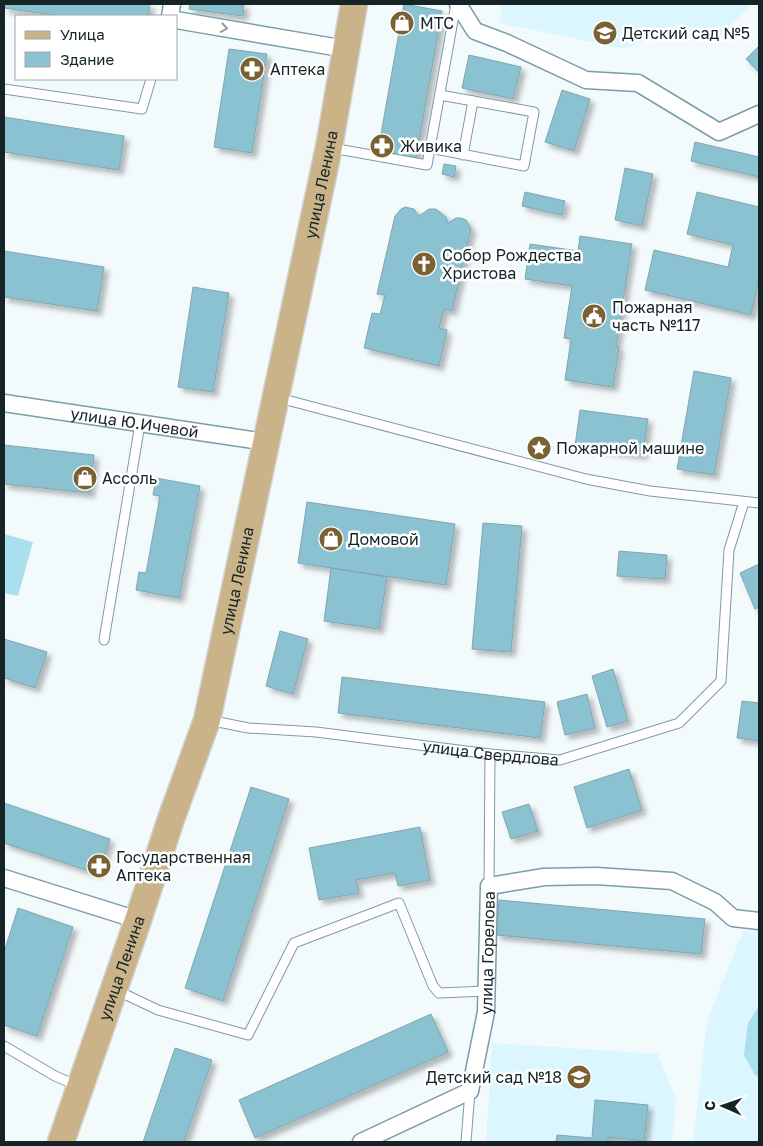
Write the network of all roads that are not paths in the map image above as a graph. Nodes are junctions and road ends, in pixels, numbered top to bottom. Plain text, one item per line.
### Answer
1 (354, 4) edge
2 (457, 4) edge
3 (178, 20) edge
4 (346, 49) junction
5 (151, 80) edge
6 (4, 89) edge
7 (440, 95) junction
8 (473, 101) junction
9 (759, 114) edge
10 (329, 147) junction
11 (430, 148) junction
12 (463, 155) junction
13 (276, 397) junction
14 (4, 403) edge
15 (140, 424) junction
16 (266, 442) junction
17 (744, 502) junction
18 (759, 503) edge
19 (104, 640) dead end
20 (207, 720) junction
21 (490, 754) junction
22 (4, 878) edge
23 (489, 886) junction
24 (138, 920) junction
25 (759, 921) edge
26 (114, 989) junction
27 (487, 991) junction
28 (4, 1046) edge
29 (80, 1087) junction
30 (470, 1091) junction
31 (61, 1142) edge
32 (361, 1142) edge
33 (466, 1142) edge

1 - 4 main road, улица Ленина
2 - 7 lane
2 - 9 street
3 -> 4 street
4 - 10 main road, улица Ленина
5 - 6 lane
7 - 8 lane
7 - 11 lane
8 - 12 lane
8 - 12 lane
10 - 11 lane
10 - 13 main road, улица Ленина
11 - 12 lane
13 - 16 main road, улица Ленина
13 - 17 lane
14 - 15 street, улица Ю.Ичевой
15 - 16 street, улица Ю.Ичевой
15 - 19 lane
16 - 20 main road, улица Ленина
17 - 18 lane
17 - 21 lane, улица Свердлова
20 - 21 lane, улица Свердлова
20 - 24 main road, улица Ленина
21 - 23 lane
22 - 24 street
23 - 25 street, улица Горелова
23 - 27 street, улица Горелова
24 - 26 main road, улица Ленина
26 - 27 lane
26 - 29 main road, улица Ленина
27 - 30 street, улица Горелова
28 - 29 lane
29 - 31 main road, улица Ленина
30 - 32 street
30 - 33 lane

